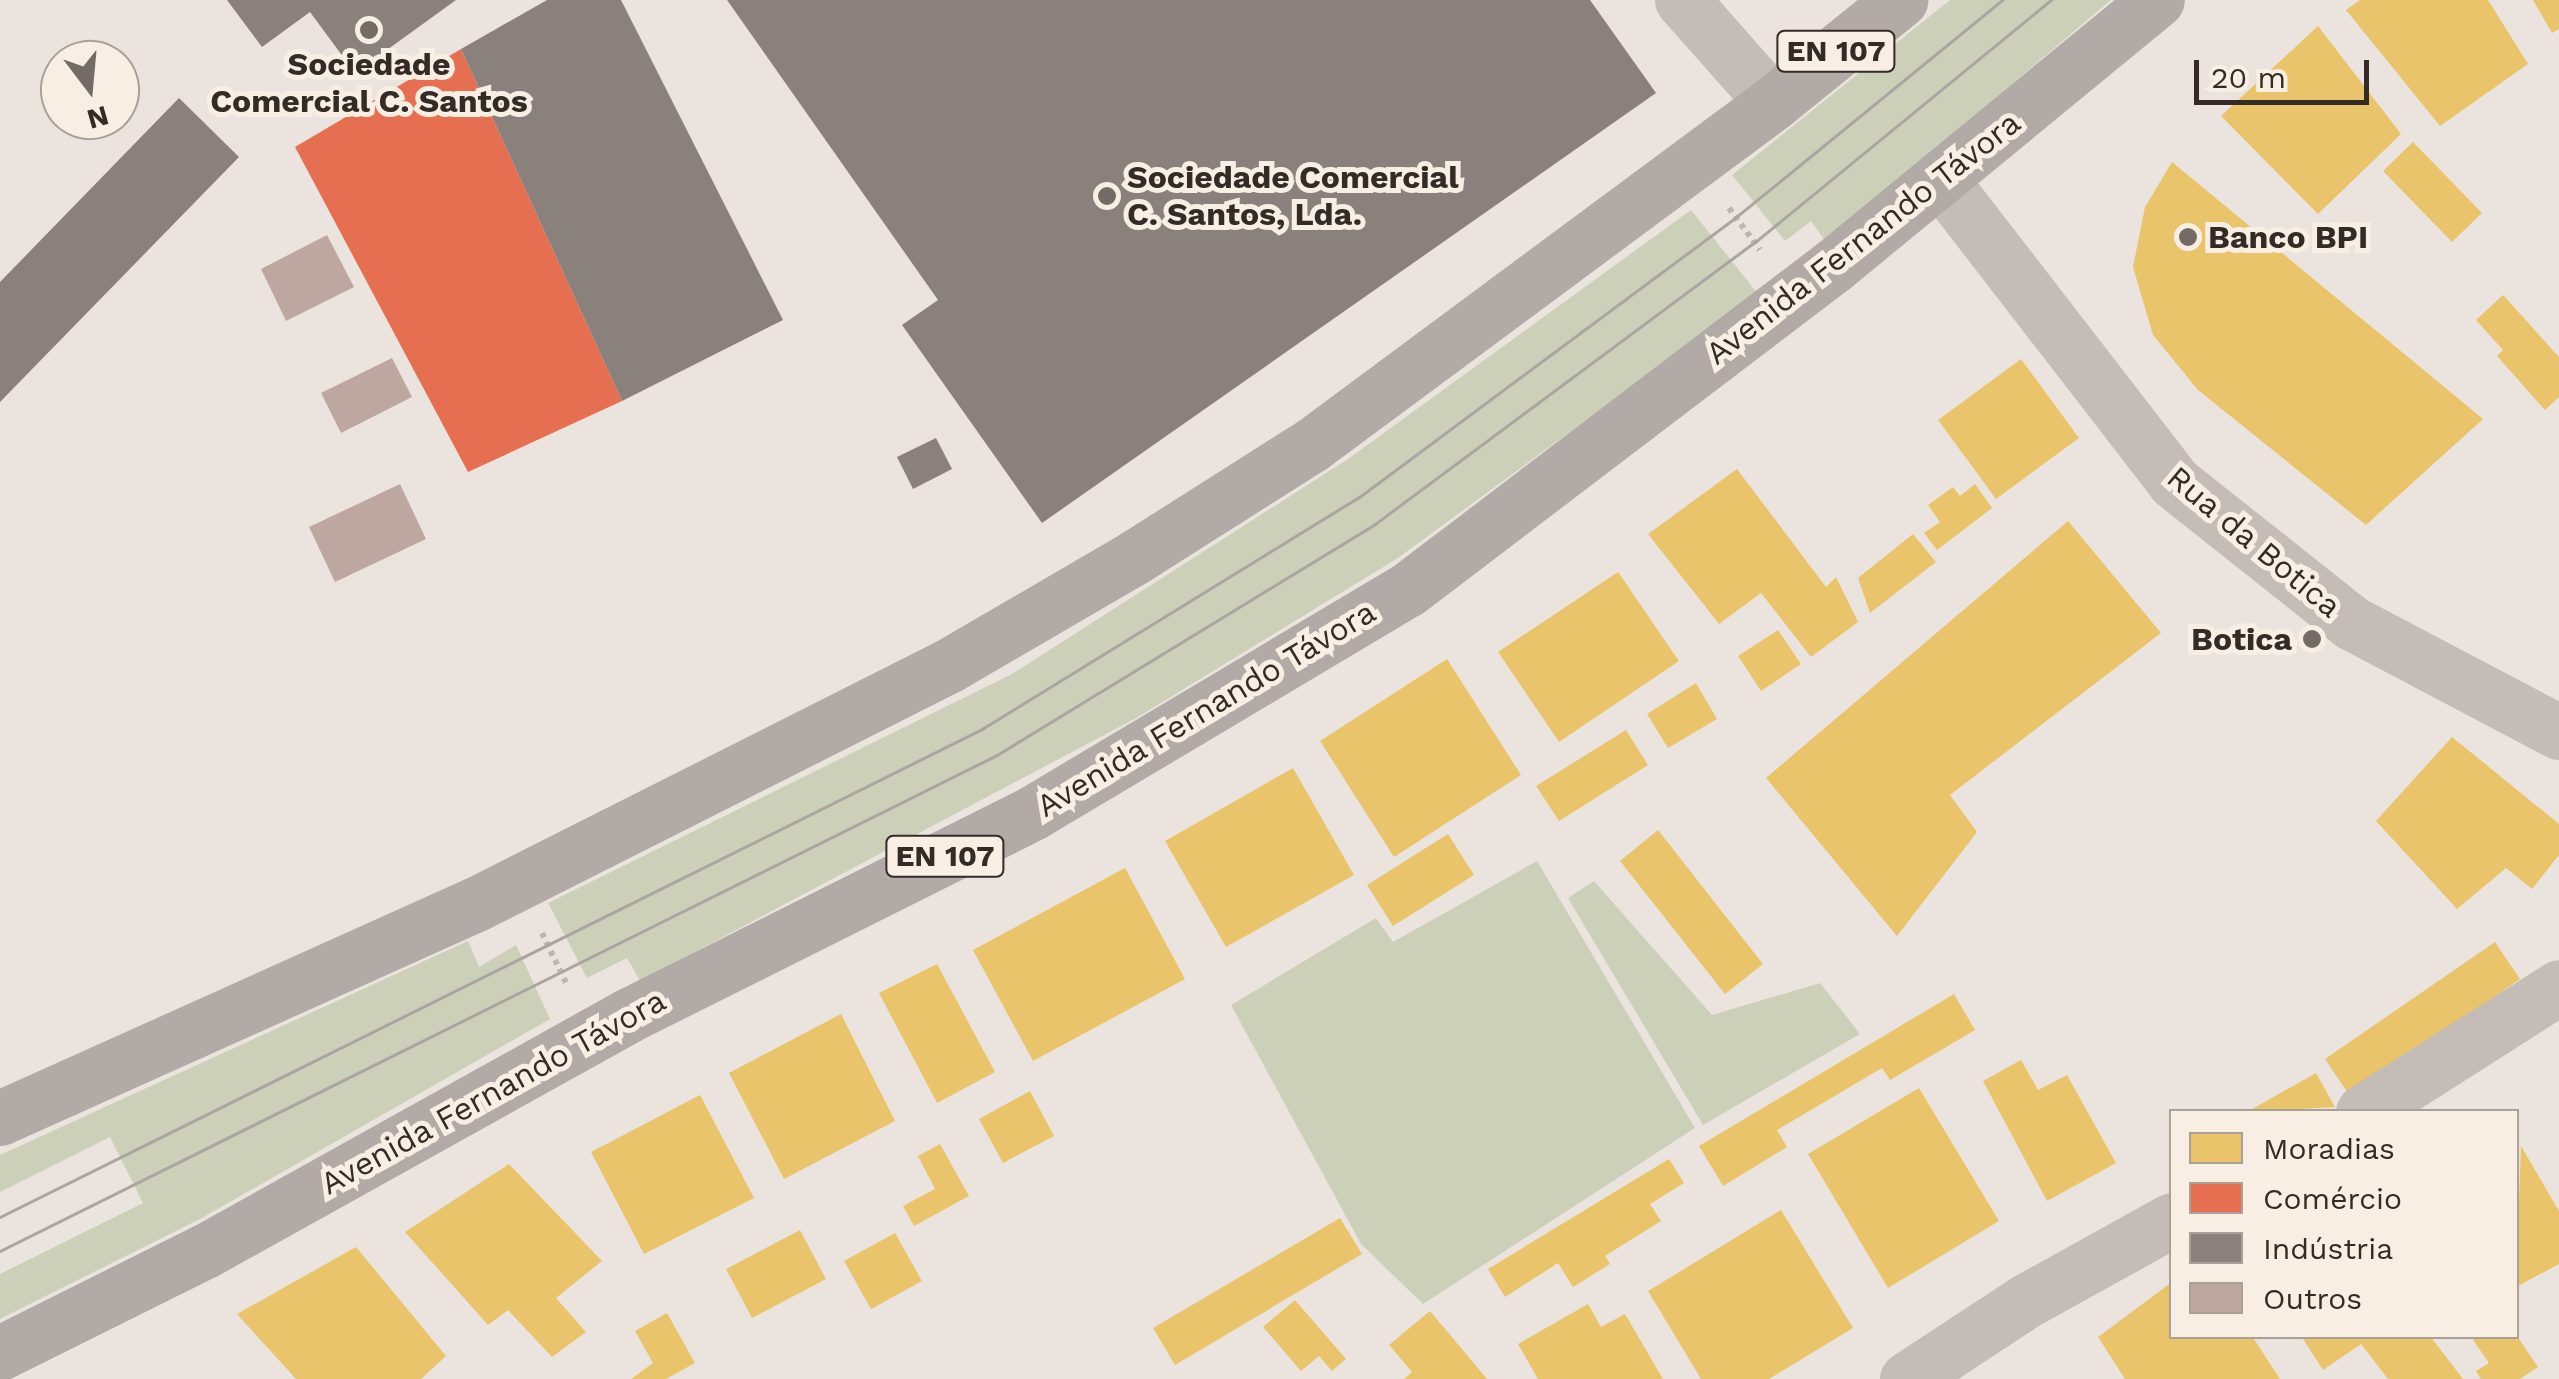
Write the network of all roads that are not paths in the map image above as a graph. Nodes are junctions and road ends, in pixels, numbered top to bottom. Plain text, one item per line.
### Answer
1 (1682, 0) edge
2 (1900, 0) edge
3 (2157, 0) edge
4 (1773, 103) junction
5 (1941, 180) junction
6 (2559, 732) edge
7 (2559, 987) edge
8 (2368, 1109) edge
9 (0, 1118) edge
10 (2169, 1222) edge
11 (0, 1353) edge
12 (1908, 1379) edge

1 - 4 street
2 - 4 main road, EN 107
3 - 5 main road, Avenida Fernando Távora
4 - 9 main road, EN 107
5 - 6 street, Rua da Botica
5 - 11 main road, Avenida Fernando Távora / EN 107
7 - 8 street
10 - 12 street

